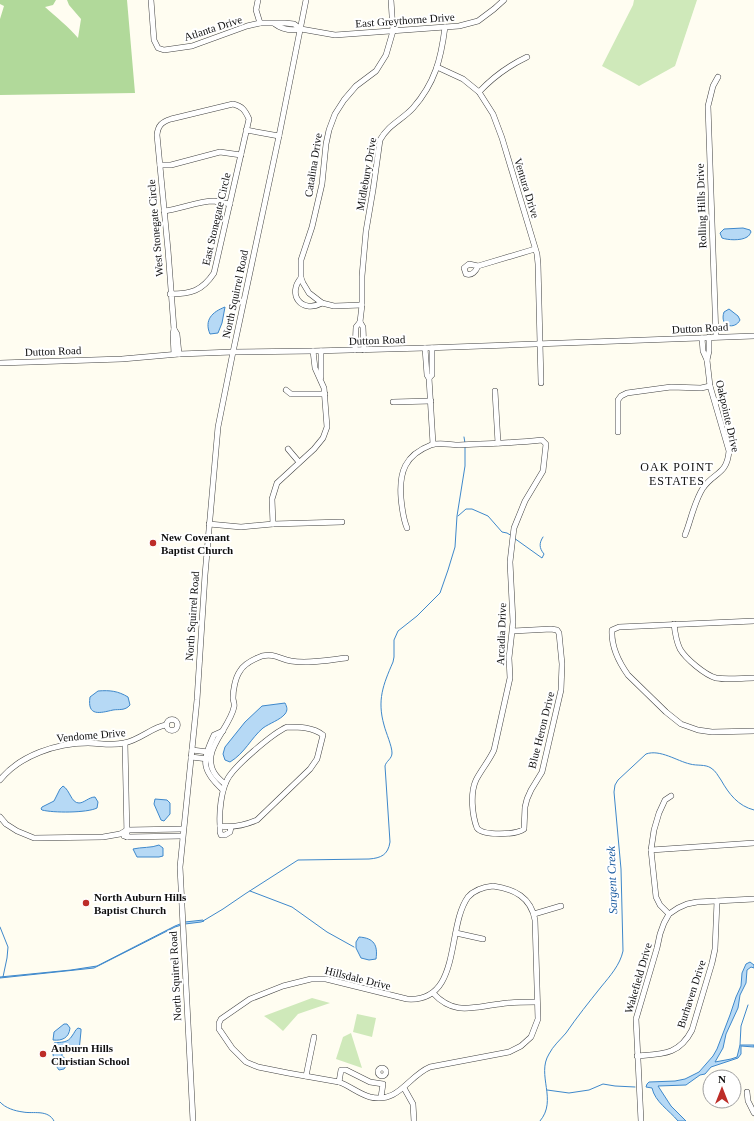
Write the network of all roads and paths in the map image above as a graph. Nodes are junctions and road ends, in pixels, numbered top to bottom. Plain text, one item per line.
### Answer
1 (151, 0) edge
2 (258, 0) edge
3 (306, 0) edge
4 (391, 0) edge
5 (504, 0) edge
6 (260, 24) junction
7 (445, 27) junction
8 (301, 28) junction
9 (394, 31) junction
10 (527, 57) dead end
11 (437, 66) junction
12 (718, 77) dead end
13 (479, 92) junction
14 (249, 119) joint
15 (246, 130) junction
16 (279, 136) junction
17 (241, 155) junction
18 (160, 165) junction
19 (230, 204) junction
20 (164, 211) junction
21 (535, 249) junction
22 (478, 266) dead end
23 (301, 278) junction
24 (170, 294) junction
25 (322, 303) junction
26 (362, 305) junction
27 (360, 322) junction
28 (754, 336) edge
29 (709, 337) junction
30 (716, 337) junction
31 (702, 338) junction
32 (540, 344) junction
33 (425, 348) junction
34 (432, 348) junction
35 (355, 350) junction
36 (364, 350) junction
37 (313, 351) junction
38 (321, 351) junction
39 (703, 351) junction
40 (709, 351) junction
41 (232, 352) junction
42 (177, 354) junction
43 (707, 360) junction
44 (0, 363) edge
45 (320, 378) junction
46 (429, 378) junction
47 (541, 383) dead end
48 (710, 386) junction
49 (286, 390) dead end
50 (495, 391) dead end
51 (325, 394) junction
52 (431, 401) junction
53 (392, 402) dead end
54 (618, 432) dead end
55 (498, 443) junction
56 (433, 444) junction
57 (288, 449) dead end
58 (299, 462) junction
59 (342, 522) dead end
60 (210, 524) junction
61 (273, 524) junction
62 (407, 528) dead end
63 (685, 535) dead end
64 (754, 621) edge
65 (674, 624) junction
66 (513, 631) junction
67 (346, 658) dead end
68 (754, 678) edge
69 (166, 725) dead end
70 (754, 731) edge
71 (125, 743) junction
72 (192, 750) junction
73 (209, 752) junction
74 (191, 758) junction
75 (208, 759) junction
76 (0, 780) edge
77 (225, 784) junction
78 (223, 790) junction
79 (671, 796) dead end
80 (0, 817) edge
81 (220, 826) junction
82 (231, 827) junction
83 (477, 828) joint
84 (183, 829) junction
85 (127, 830) junction
86 (154, 830) junction
87 (120, 834) junction
88 (154, 836) junction
89 (182, 836) junction
90 (127, 837) junction
91 (754, 843) edge
92 (652, 850) junction
93 (754, 899) edge
94 (718, 901) junction
95 (561, 906) dead end
96 (534, 914) junction
97 (669, 914) junction
98 (456, 933) junction
99 (483, 939) dead end
100 (433, 993) junction
101 (538, 1002) junction
102 (314, 1037) dead end
103 (637, 1056) junction
104 (306, 1076) junction
105 (384, 1076) dead end
106 (339, 1082) junction
107 (383, 1084) junction
108 (404, 1088) junction
109 (747, 1092) dead end
110 (381, 1097) junction
111 (754, 1112) edge
112 (193, 1121) edge
113 (414, 1121) edge
114 (641, 1121) edge

1 - 6 street, Atlanta Drive
2 - 6 street
3 - 8 street, North Squirrel Road
4 - 9 street, Catalina Drive
5 - 7 street, East Greythorne Drive
6 - 8 street, Atlanta Drive
7 - 9 street, East Greythorne Drive
7 - 11 street, Midlebury Drive
8 - 9 street, East Greythorne Drive
8 - 16 street, North Squirrel Road
9 - 23 street, Catalina Drive
10 - 13 street
11 - 13 street, Ventura Drive
11 - 26 street, Midlebury Drive
12 - 30 street, Rolling Hills Drive
13 - 21 street, Ventura Drive
14 - 15 street, East Stonegate Circle
14 - 18 street, West Stonegate Circle
15 - 16 street
15 - 17 street, East Stonegate Circle
16 - 41 street, North Squirrel Road
17 - 18 street
17 - 19 street, East Stonegate Circle
18 - 20 street, West Stonegate Circle
19 - 20 street
19 - 24 street, East Stonegate Circle
20 - 24 street, West Stonegate Circle
21 - 22 street
21 - 32 street, Ventura Drive
23 - 25 street
23 - 25 street, Catalina Drive
24 - 42 street, West Stonegate Circle
25 - 26 street
26 - 27 street, Midlebury Drive
27 - 35 street, Midlebury Drive
27 - 36 street, Midlebury Drive
28 - 30 street, Dutton Road
29 - 30 street, Dutton Road
29 - 31 street, Dutton Road
29 - 40 street, Oakpointe Drive
31 - 32 street, Dutton Road
31 - 39 street, Oakpointe Drive
32 - 34 street, Dutton Road
32 - 47 street, Ventura Drive
33 - 34 street, Dutton Road
33 - 36 street, Dutton Road
33 - 46 street
34 - 46 street
35 - 36 street, Dutton Road
35 - 38 street, Dutton Road
37 - 38 street, Dutton Road
37 - 41 street, Dutton Road
37 - 45 street
38 - 45 street
39 - 40 street
39 - 43 street, Oakpointe Drive
40 - 43 street, Oakpointe Drive
41 - 42 street, Dutton Road
41 - 60 street, North Squirrel Road
42 - 44 street, Dutton Road
43 - 48 street, Oakpointe Drive
45 - 51 street
46 - 52 street
48 - 54 street
48 - 63 street, Oakpointe Drive
49 - 51 street
50 - 55 street
51 - 58 street
52 - 53 street
52 - 56 street
55 - 56 street
55 - 66 street, Arcadia Drive
56 - 62 street
57 - 58 street
58 - 61 street
59 - 61 street
60 - 61 street
60 - 72 street, North Squirrel Road
64 - 65 street
65 - 68 street
65 - 70 street
66 - 83 street, Arcadia Drive
66 - 83 street, Blue Heron Drive
67 - 73 street
69 - 71 street, Vendome Drive
71 - 76 street, Vendome Drive
71 - 85 street
72 - 73 street
72 - 74 street, North Squirrel Road
73 - 75 street
74 - 75 street
74 - 84 street, North Squirrel Road
75 - 77 street
75 - 78 street
77 - 78 street
77 - 82 street
78 - 81 street
79 - 92 street
80 - 87 street
81 - 82 street
81 - 82 street
84 - 86 street
84 - 89 street, North Squirrel Road
85 - 86 street
85 - 87 street
85 - 90 street
86 - 88 street
87 - 90 street
88 - 89 street
88 - 90 street
89 - 112 street, North Squirrel Road
91 - 92 street
92 - 97 street
93 - 94 street
94 - 97 street
94 - 103 street, Burhaven Drive
95 - 96 street
96 - 98 street
96 - 101 street
97 - 103 street, Wakefield Drive
98 - 99 street
98 - 100 street
100 - 101 street
100 - 104 street, Hillsdale Drive
101 - 108 street
102 - 104 street
103 - 114 street, Wakefield Drive
104 - 106 street, Hillsdale Drive
105 - 107 street
106 - 107 street
106 - 110 street, Hillsdale Drive
107 - 110 street
108 - 110 street
108 - 113 street
109 - 111 street

